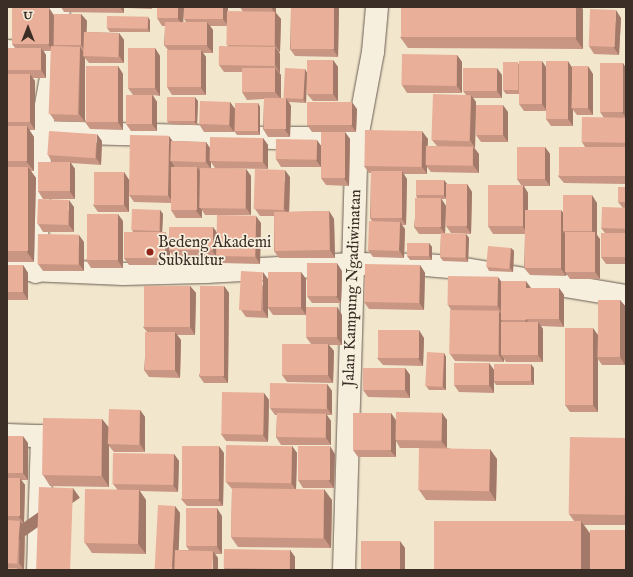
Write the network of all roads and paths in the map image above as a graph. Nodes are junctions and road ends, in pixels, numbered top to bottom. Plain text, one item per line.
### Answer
1 (59, 7) edge
2 (377, 7) edge
3 (56, 50) junction
4 (7, 51) edge
5 (41, 132) junction
6 (358, 138) junction
7 (353, 264) junction
8 (7, 269) edge
9 (36, 272) junction
10 (626, 296) edge
11 (7, 436) edge
12 (38, 570) edge
13 (344, 570) edge

1 - 3 street
2 - 6 street, Jalan Kampung Ngadiwinatan
3 - 4 street
3 - 5 street
5 - 6 street
5 - 9 street
6 - 7 street, Jalan Kampung Ngadiwinatan
7 - 9 street
7 - 10 street
7 - 13 street, Jalan Kampung Ngadiwinatan
8 - 9 street
11 - 12 street

